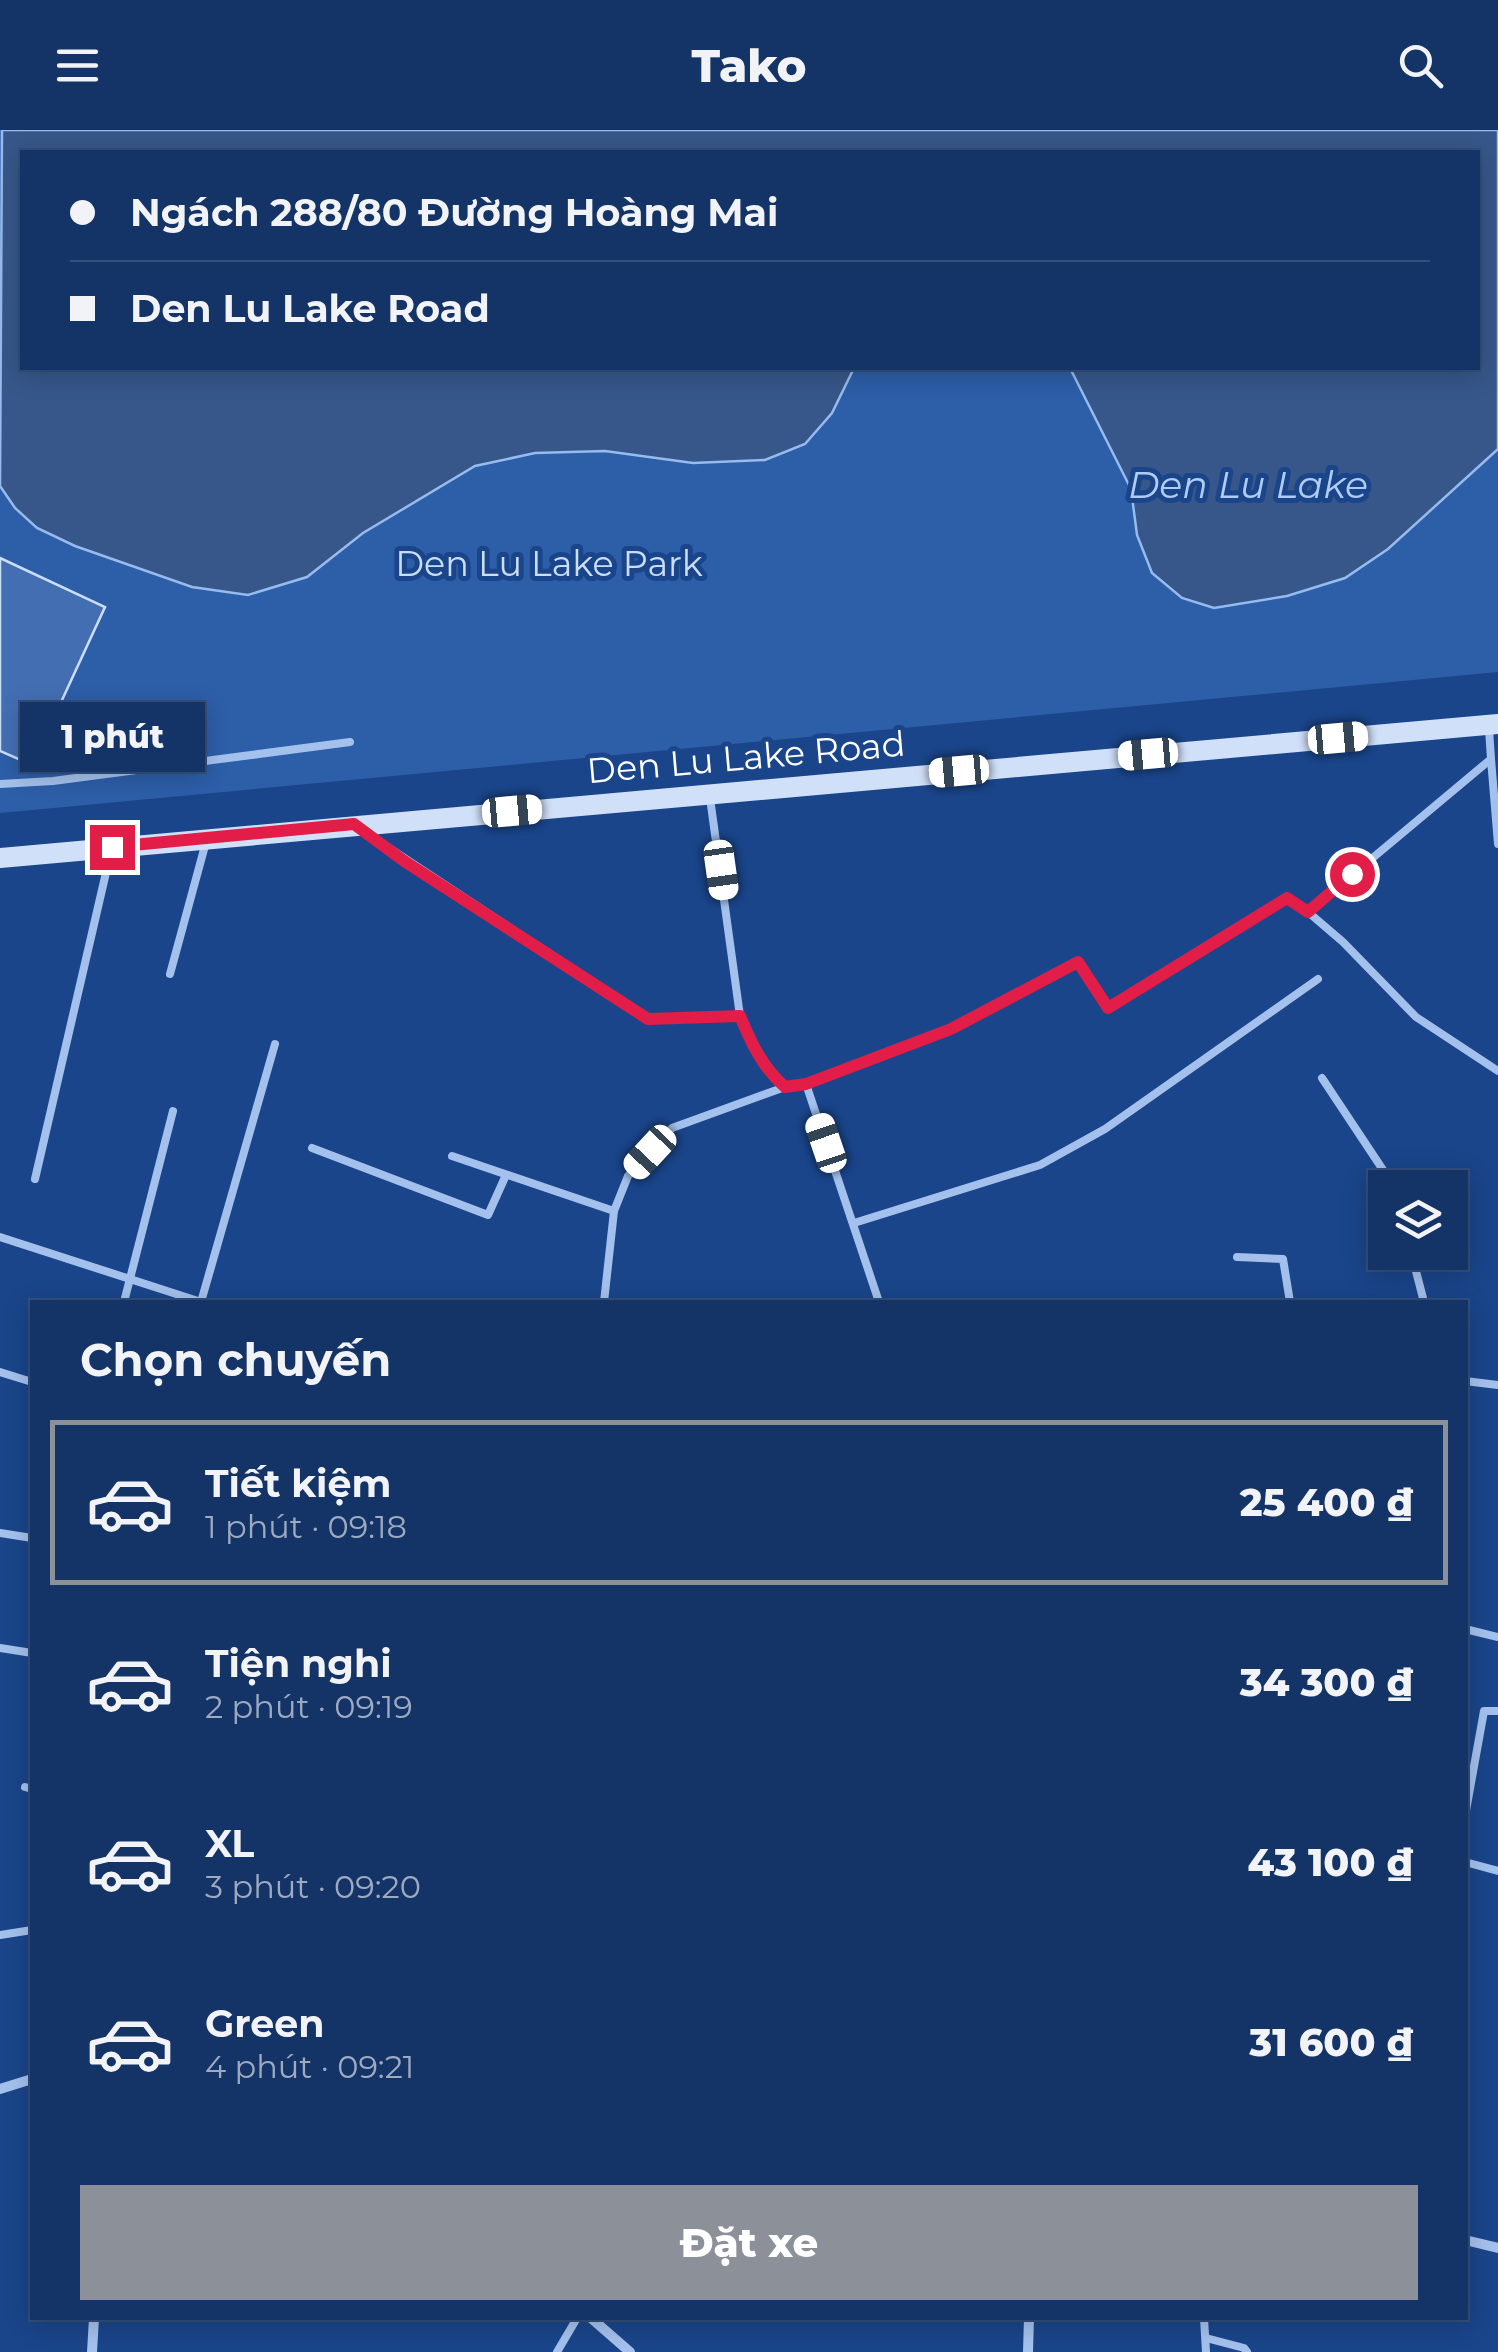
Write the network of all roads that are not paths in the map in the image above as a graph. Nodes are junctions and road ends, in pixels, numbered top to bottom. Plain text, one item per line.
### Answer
1 (1493, 724) edge
2 (350, 742) dead end
3 (1490, 758) junction
4 (0, 784) edge
5 (709, 794) junction
6 (354, 824) junction
7 (207, 838) junction
8 (1498, 844) edge
9 (112, 847) junction
10 (0, 858) edge
11 (1308, 912) junction
12 (170, 974) dead end
13 (1318, 979) dead end
14 (740, 1016) junction
15 (276, 1044) dead end
16 (1498, 1071) edge
17 (1322, 1078) dead end
18 (806, 1084) junction
19 (785, 1087) junction
20 (173, 1111) dead end
21 (312, 1148) dead end
22 (452, 1156) dead end
23 (1383, 1170) edge
24 (506, 1175) junction
25 (35, 1179) dead end
26 (614, 1211) junction
27 (854, 1223) junction
28 (0, 1237) edge
29 (1237, 1257) dead end
30 (1416, 1270) edge
31 (132, 1281) junction
32 (125, 1300) edge
33 (194, 1300) edge
34 (202, 1300) edge
35 (604, 1300) edge
36 (877, 1300) edge
37 (1290, 1300) edge
38 (1423, 1300) edge
39 (0, 1372) edge
40 (30, 1381) edge
41 (1468, 1381) edge
42 (1498, 1385) edge
43 (0, 1532) edge
44 (30, 1538) edge
45 (1468, 1630) edge
46 (1498, 1637) edge
47 (0, 1648) edge
48 (30, 1653) edge
49 (1498, 1711) edge
50 (1468, 1799) edge
51 (1468, 1863) edge
52 (1498, 1871) edge
53 (30, 1930) edge
54 (0, 1934) edge
55 (30, 2080) edge
56 (0, 2089) edge
57 (1468, 2241) edge
58 (1498, 2248) edge
59 (94, 2320) edge
60 (576, 2320) edge
61 (593, 2320) edge
62 (1029, 2320) edge
63 (1204, 2320) edge
64 (1206, 2338) junction
65 (92, 2352) edge
66 (557, 2352) edge
67 (630, 2352) edge
68 (1028, 2352) edge
69 (1206, 2352) edge
70 (1247, 2352) edge

1 - 3 lane
1 - 5 street, Den Lu Lake Road
2 - 4 lane
3 - 8 lane
3 - 11 lane
5 - 6 street, Den Lu Lake Road
5 - 14 lane
6 - 7 street, Den Lu Lake Road
6 - 14 lane
7 - 9 street, Den Lu Lake Road
7 - 12 lane
9 - 10 street, Den Lu Lake Road
9 - 25 lane
11 - 16 lane
11 - 18 lane
13 - 27 lane
14 - 19 lane
15 - 34 lane
17 - 23 lane
18 - 19 lane
18 - 27 lane
19 - 26 lane
20 - 31 lane
21 - 24 lane
22 - 24 lane
24 - 26 lane
26 - 35 lane
27 - 36 lane
28 - 31 lane
29 - 37 lane
30 - 38 lane
31 - 32 lane
31 - 33 lane
39 - 40 lane
41 - 42 lane
43 - 44 lane
45 - 46 lane
47 - 48 lane
49 - 50 lane
51 - 52 lane
53 - 54 lane
55 - 56 street
57 - 58 street
59 - 65 street
60 - 66 lane
61 - 67 street
62 - 68 street
63 - 64 lane
64 - 69 lane
64 - 70 lane

